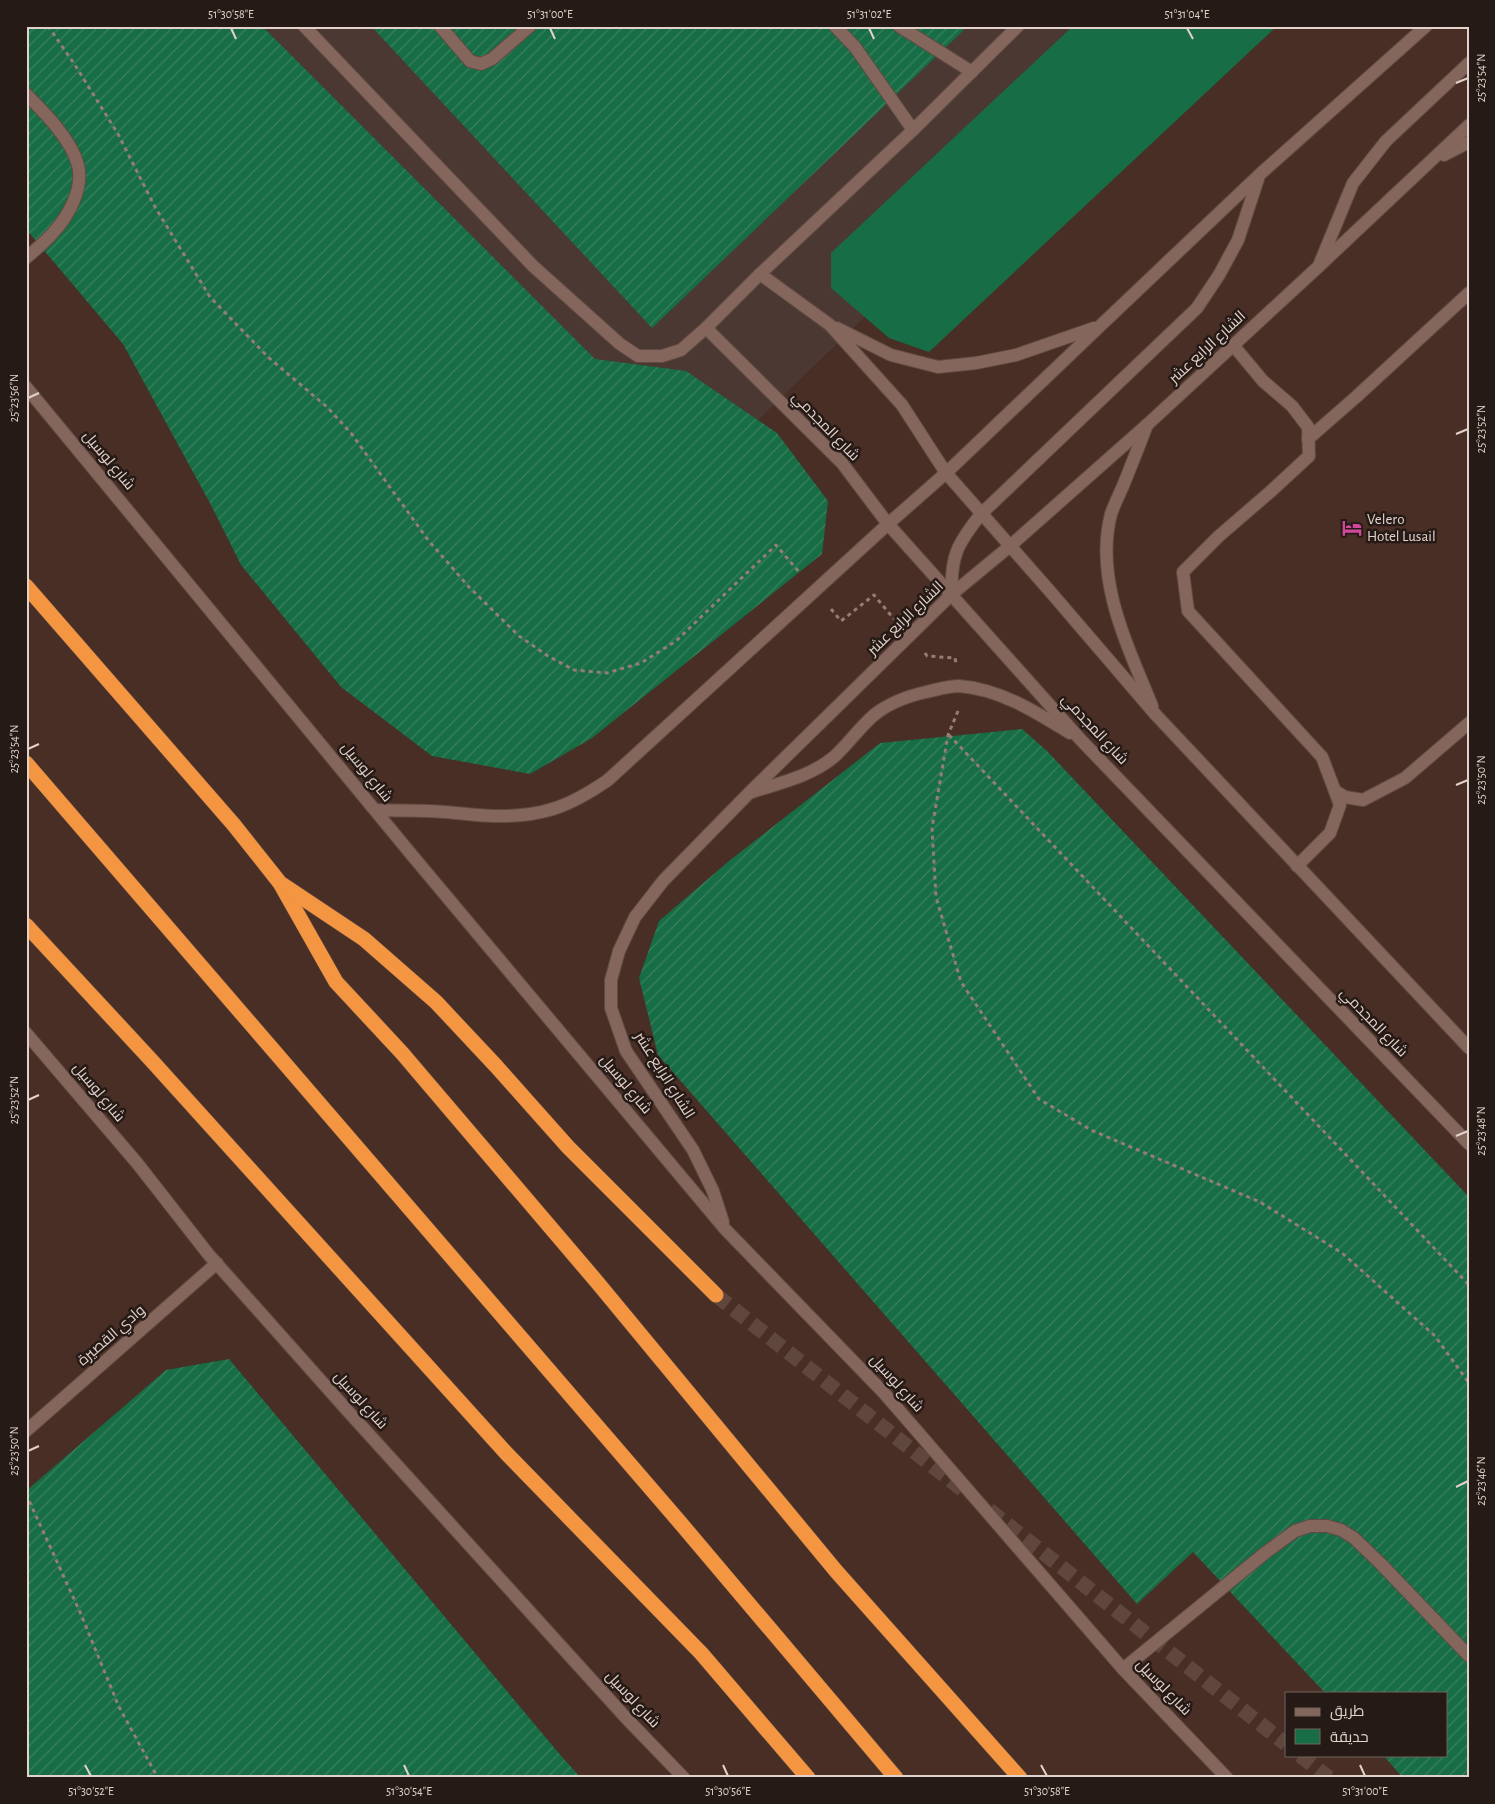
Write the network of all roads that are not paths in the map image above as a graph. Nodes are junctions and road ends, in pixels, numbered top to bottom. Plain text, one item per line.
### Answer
1 (304, 26) edge
2 (440, 26) edge
3 (530, 26) edge
4 (835, 26) edge
5 (899, 26) edge
6 (1018, 26) edge
7 (1426, 26) edge
8 (1469, 63) edge
9 (972, 72) junction
10 (26, 94) edge
11 (1469, 125) edge
12 (913, 130) junction
13 (1469, 142) edge
14 (1430, 162) junction
15 (1258, 176) junction
16 (26, 258) edge
17 (1318, 267) junction
18 (760, 274) junction
19 (1469, 293) edge
20 (830, 325) junction
21 (1099, 326) junction
22 (706, 328) junction
23 (1233, 345) junction
24 (26, 387) edge
25 (1148, 423) junction
26 (1308, 438) junction
27 (946, 473) junction
28 (981, 514) junction
29 (888, 524) junction
30 (1010, 546) junction
31 (26, 586) edge
32 (952, 594) junction
33 (1156, 715) junction
34 (1469, 723) edge
35 (1080, 739) junction
36 (26, 763) edge
37 (1335, 791) junction
38 (750, 792) junction
39 (376, 810) junction
40 (1297, 866) junction
41 (280, 883) junction
42 (26, 925) edge
43 (26, 1033) edge
44 (1469, 1048) edge
45 (1469, 1144) edge
46 (725, 1228) junction
47 (217, 1263) junction
48 (716, 1295) tunnel mouth
49 (26, 1432) edge
50 (1469, 1656) edge
51 (1123, 1669) junction
52 (684, 1778) edge
53 (808, 1778) edge
54 (896, 1778) edge
55 (1020, 1778) edge
56 (1227, 1778) edge

1 - 22 street
2 - 3 street
4 - 12 street
5 - 9 street
6 - 9 street
7 - 15 street
8 - 17 street
9 - 12 street
10 - 16 street
11 - 14 street, الشارع الرابع عشر
12 - 18 street
13 - 14 street
14 - 17 street, الشارع الرابع عشر
15 - 21 street
15 - 28 street
17 - 23 street, الشارع الرابع عشر
18 - 20 street
18 - 22 street
19 - 26 street
20 - 21 street
20 - 27 street
21 - 27 street
22 - 29 street, شارع المجدمي
23 - 25 street, الشارع الرابع عشر
23 - 26 street
24 - 39 street, شارع لوسيل
25 - 30 street, الشارع الرابع عشر
25 - 33 street
26 - 37 street
27 - 28 street
27 - 29 street
28 - 30 street
28 - 32 street
29 - 32 street, شارع المجدمي
29 - 39 street
30 - 32 street, الشارع الرابع عشر
30 - 33 street
31 - 41 highway
32 - 35 street, شارع المجدمي
32 - 38 street, الشارع الرابع عشر
33 - 40 street
34 - 37 street
35 - 38 street
35 - 45 street, شارع المجدمي
36 - 54 highway
37 - 40 street
38 - 46 street, الشارع الرابع عشر
39 - 46 street, شارع لوسيل
40 - 44 street
41 - 48 highway
41 - 55 highway
42 - 53 highway
43 - 47 street, شارع لوسيل
46 - 51 street, شارع لوسيل
47 - 49 street, وادي القصيرة
47 - 52 street, شارع لوسيل
50 - 51 street
51 - 56 street, شارع لوسيل

